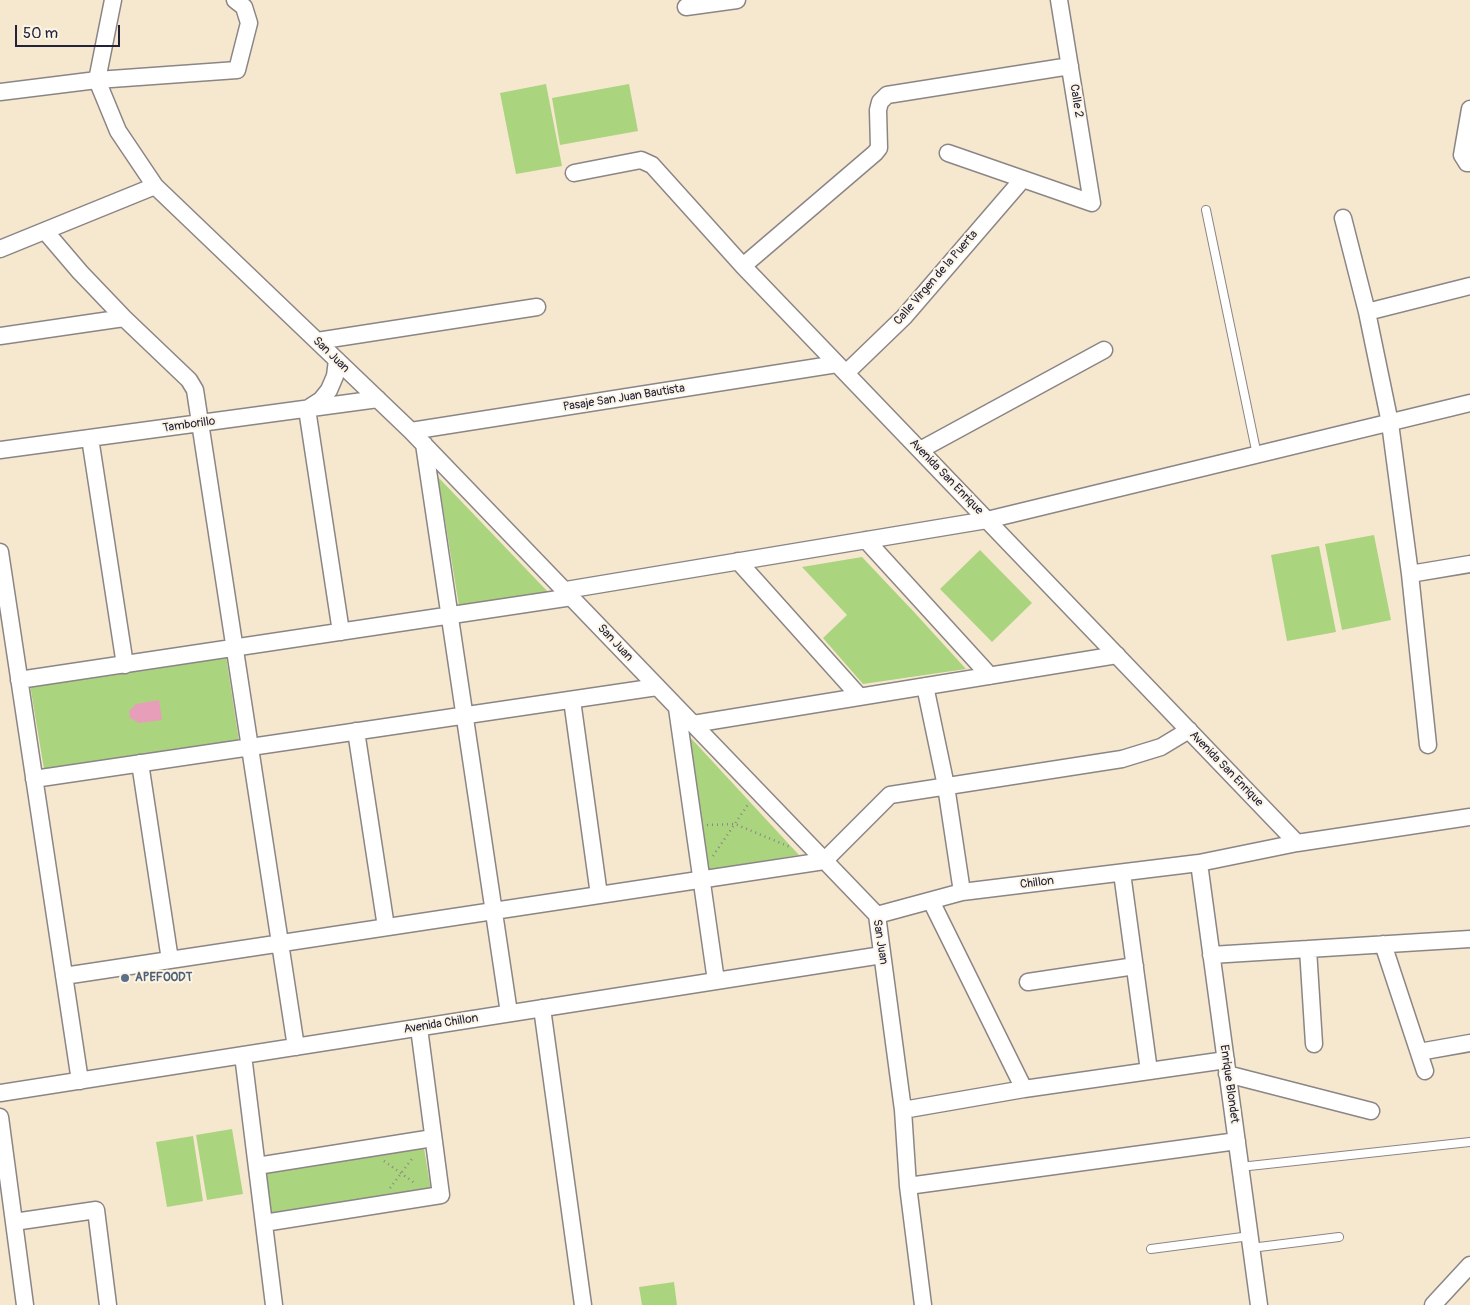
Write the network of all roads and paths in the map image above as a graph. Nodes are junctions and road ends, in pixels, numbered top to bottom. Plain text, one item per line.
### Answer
1 (117, 0) edge
2 (235, 0) edge
3 (737, 0) edge
4 (1059, 0) edge
5 (686, 7) dead end
6 (1070, 66) junction
7 (97, 80) junction
8 (0, 92) edge
9 (1470, 109) edge
10 (948, 153) dead end
11 (1470, 163) edge
12 (574, 173) dead end
13 (1022, 180) junction
14 (155, 186) junction
15 (1206, 210) dead end
16 (1343, 218) dead end
17 (46, 231) junction
18 (0, 249) edge
19 (743, 266) junction
20 (1470, 286) edge
21 (536, 307) dead end
22 (1367, 312) junction
23 (124, 318) junction
24 (0, 336) edge
25 (317, 341) junction
26 (1104, 350) dead end
27 (337, 360) junction
28 (842, 368) junction
29 (378, 399) junction
30 (1470, 403) edge
31 (307, 409) junction
32 (201, 423) junction
33 (1390, 423) junction
34 (411, 431) junction
35 (90, 438) junction
36 (424, 444) junction
37 (0, 450) edge
38 (920, 450) junction
39 (1257, 455) junction
40 (987, 520) junction
41 (866, 540) junction
42 (0, 552) edge
43 (738, 561) junction
44 (1470, 564) edge
45 (1410, 574) junction
46 (569, 593) junction
47 (450, 615) junction
48 (341, 632) junction
49 (235, 648) junction
50 (1117, 655) junction
51 (125, 664) junction
52 (990, 676) junction
53 (19, 680) junction
54 (925, 686) junction
55 (657, 687) junction
56 (860, 697) junction
57 (572, 700) junction
58 (677, 708) junction
59 (464, 716) junction
60 (693, 724) junction
61 (1189, 730) junction
62 (356, 732) junction
63 (1428, 745) dead end
64 (250, 747) junction
65 (140, 764) junction
66 (34, 779) junction
67 (946, 786) junction
68 (757, 791) junction
69 (1470, 817) edge
70 (735, 824) junction
71 (693, 826) junction
72 (1297, 843) junction
73 (797, 850) dead end
74 (824, 861) junction
75 (1199, 863) junction
76 (1122, 873) junction
77 (701, 880) junction
78 (962, 892) junction
79 (599, 895) junction
80 (931, 900) junction
81 (494, 911) junction
82 (877, 915) junction
83 (386, 927) junction
84 (1470, 939) edge
85 (280, 943) junction
86 (1383, 944) junction
87 (1308, 949) junction
88 (882, 955) junction
89 (1211, 955) junction
90 (170, 960) junction
91 (1135, 966) junction
92 (64, 976) junction
93 (716, 981) junction
94 (1028, 982) dead end
95 (542, 1008) junction
96 (509, 1013) junction
97 (419, 1028) junction
98 (1470, 1043) edge
99 (1314, 1044) dead end
100 (296, 1047) junction
101 (1419, 1052) junction
102 (243, 1055) junction
103 (1226, 1067) junction
104 (1149, 1071) junction
105 (1425, 1072) dead end
106 (80, 1081) junction
107 (1024, 1089) junction
108 (0, 1093) edge
109 (903, 1110) junction
110 (1371, 1110) dead end
111 (0, 1117) edge
112 (430, 1139) junction
113 (1236, 1140) junction
114 (1470, 1142) edge
115 (366, 1149) junction
116 (256, 1166) junction
117 (1240, 1167) junction
118 (401, 1173) junction
119 (908, 1186) junction
120 (433, 1196) junction
121 (378, 1205) junction
122 (14, 1222) junction
123 (264, 1223) junction
124 (1339, 1237) dead end
125 (1251, 1242) junction
126 (1151, 1249) dead end
127 (1470, 1265) edge
128 (25, 1305) edge
129 (108, 1305) edge
130 (274, 1305) edge
131 (583, 1305) edge
132 (923, 1305) edge
133 (1259, 1305) edge
134 (1433, 1305) edge

1 - 7 street
2 - 7 street
3 - 5 street
4 - 6 street, Calle 2
6 - 13 street, Calle 2
6 - 19 street
7 - 8 street
7 - 14 street, San Juan
9 - 11 street
10 - 13 street
12 - 19 street, Avenida San Enrique
13 - 28 street, Calle Virgen de la Puerta
14 - 17 street
14 - 25 street, San Juan
15 - 39 lane
16 - 22 street
17 - 18 street
17 - 23 street
19 - 28 street, Avenida San Enrique
20 - 22 street
21 - 25 street
22 - 33 street
23 - 24 street
23 - 32 street
25 - 27 street, San Juan
26 - 38 street
27 - 29 street, San Juan
27 - 31 street
28 - 34 street, Pasaje San Juan Bautista
28 - 38 street, Avenida San Enrique
29 - 31 street, Tamborillo
29 - 34 street, San Juan
30 - 33 street
31 - 32 street, Tamborillo
31 - 48 street
32 - 35 street, Tamborillo
32 - 49 street
33 - 39 street
33 - 45 street
34 - 36 street, San Juan
35 - 37 street, Tamborillo
35 - 51 street
36 - 46 street, San Juan
36 - 47 street
38 - 40 street, Avenida San Enrique
39 - 40 street
40 - 41 street
40 - 50 street, Avenida San Enrique
41 - 43 street
41 - 52 street
42 - 53 street
43 - 46 street
43 - 56 street
44 - 45 street
45 - 63 street
46 - 47 street
46 - 55 street, San Juan
47 - 48 street
47 - 59 street
48 - 49 street
49 - 51 street
49 - 64 street
50 - 52 street
50 - 61 street, Avenida San Enrique
51 - 53 street
52 - 54 street
53 - 66 street
54 - 56 street
54 - 67 street
55 - 57 street
55 - 58 street, San Juan
56 - 60 street
57 - 59 street
57 - 79 street
58 - 60 street, San Juan
58 - 71 street
59 - 62 street
59 - 81 street
60 - 68 street, San Juan
61 - 67 street
61 - 72 street, Avenida San Enrique
62 - 64 street
62 - 83 street
64 - 65 street
64 - 85 street
65 - 66 street
65 - 90 street
66 - 92 street
67 - 74 street
67 - 78 street
68 - 70 path
68 - 74 street, San Juan
69 - 72 street, Chillon
70 - 71 path
70 - 73 path
70 - 77 path
71 - 77 street
72 - 75 street, Chillon
74 - 77 street
74 - 82 street, San Juan
75 - 76 street, Chillon
75 - 89 street, Enrique Blondet
76 - 78 street, Chillon
76 - 91 street
77 - 79 street
77 - 93 street
78 - 80 street, Chillon
79 - 81 street
80 - 82 street, Chillon
80 - 107 street
81 - 83 street
81 - 96 street
82 - 88 street, San Juan
83 - 85 street
84 - 86 street
85 - 90 street
85 - 100 street
86 - 87 street
86 - 101 street
87 - 89 street
87 - 99 street
88 - 93 street, Avenida Chillon
88 - 109 street, San Juan
89 - 103 street, Enrique Blondet
90 - 92 street
91 - 94 street
91 - 104 street
92 - 106 street
93 - 95 street, Avenida Chillon
95 - 96 street, Avenida Chillon
95 - 131 street
96 - 97 street, Avenida Chillon
97 - 100 street, Avenida Chillon
97 - 112 street
98 - 101 street
100 - 102 street, Avenida Chillon
101 - 105 street
102 - 106 street, Avenida Chillon
102 - 116 street
103 - 104 street
103 - 110 street
103 - 113 street, Enrique Blondet
104 - 107 street
106 - 108 street, Avenida Chillon
107 - 109 street
109 - 119 street, San Juan
111 - 122 street
112 - 115 street
112 - 118 path
112 - 120 street
113 - 117 street, Enrique Blondet
113 - 119 street
114 - 117 lane
115 - 116 street
115 - 118 path
116 - 123 street
117 - 125 street, Enrique Blondet
118 - 120 path
118 - 121 path
119 - 132 street, San Juan
120 - 121 street
121 - 123 street
122 - 128 street
122 - 129 street
123 - 130 street
124 - 125 lane
125 - 126 lane
125 - 133 street, Enrique Blondet
127 - 134 street

